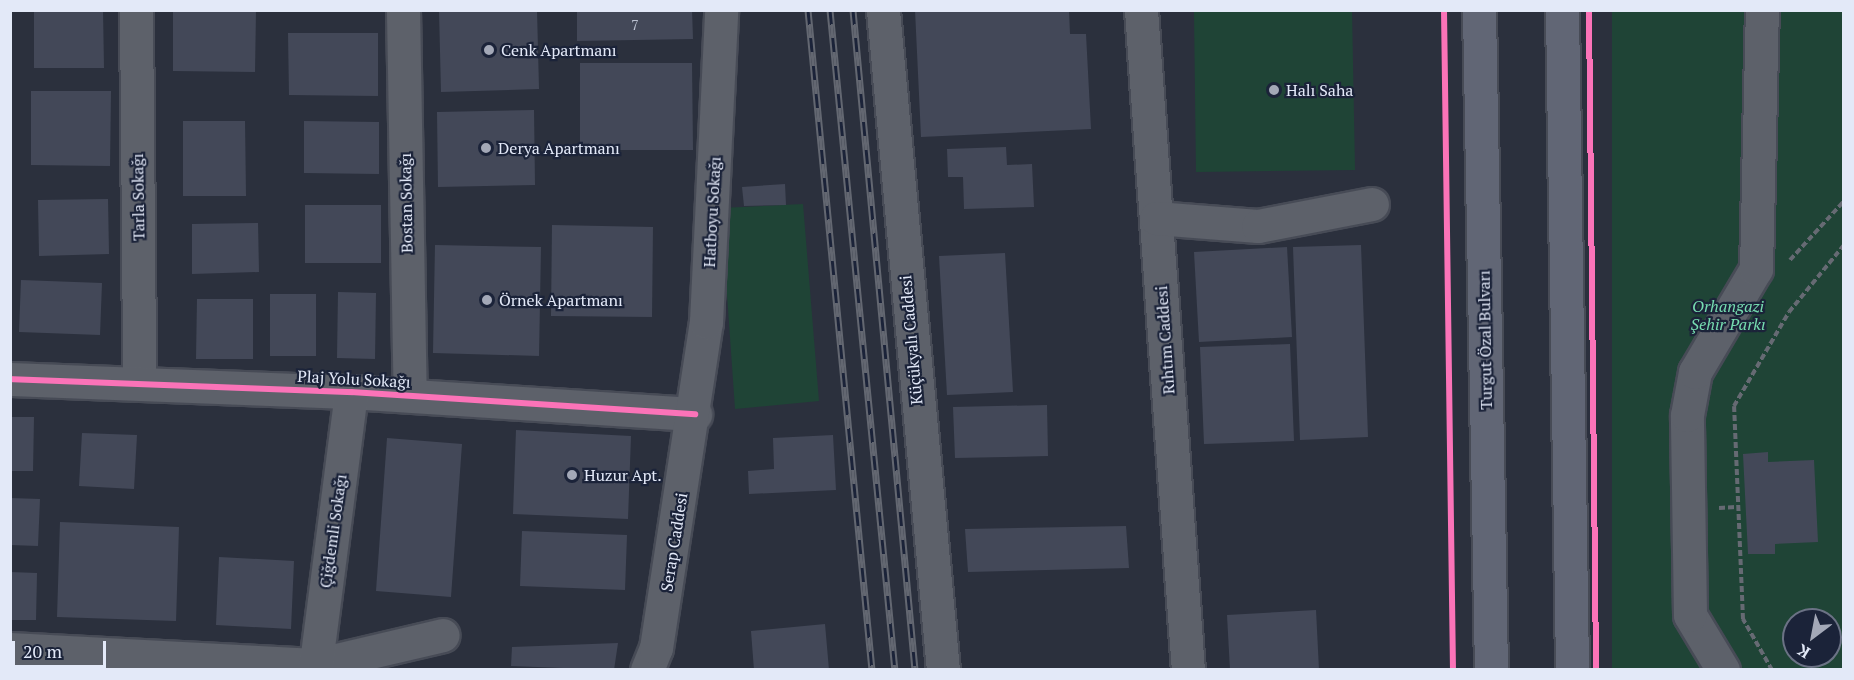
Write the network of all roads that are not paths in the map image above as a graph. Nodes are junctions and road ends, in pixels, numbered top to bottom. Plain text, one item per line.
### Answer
1 (136, 10) edge
2 (403, 10) edge
3 (721, 10) edge
4 (883, 10) edge
5 (1141, 10) edge
6 (1479, 10) edge
7 (1562, 10) edge
8 (1762, 10) edge
9 (1372, 204) dead end
10 (1156, 218) junction
11 (10, 379) edge
12 (139, 383) junction
13 (351, 392) junction
14 (410, 395) junction
15 (695, 414) junction
16 (443, 635) dead end
17 (10, 650) edge
18 (315, 667) edge
19 (647, 669) edge
20 (943, 669) edge
21 (1188, 669) edge
22 (1491, 669) edge
23 (1572, 669) edge
24 (1723, 669) edge

1 - 12 street, Tarla Sokağı
2 - 14 street, Bostan Sokağı
3 - 15 street, Hatboyu Sokağı
4 - 20 street, Küçükyalı Caddesi
5 - 10 street, Rıhtım Caddesi
6 - 22 highway, Turgut Özal Bulvarı
7 - 23 highway
8 - 24 street
9 - 10 street
10 - 21 street, Rıhtım Caddesi
11 - 12 street, Plaj Yolu Sokağı
12 - 13 street, Plaj Yolu Sokağı
13 - 14 street, Plaj Yolu Sokağı
13 - 18 street, Çiğdemli Sokağı
14 - 15 street, Plaj Yolu Sokağı
15 - 19 street, Serap Caddesi
16 - 18 street
17 - 18 street

